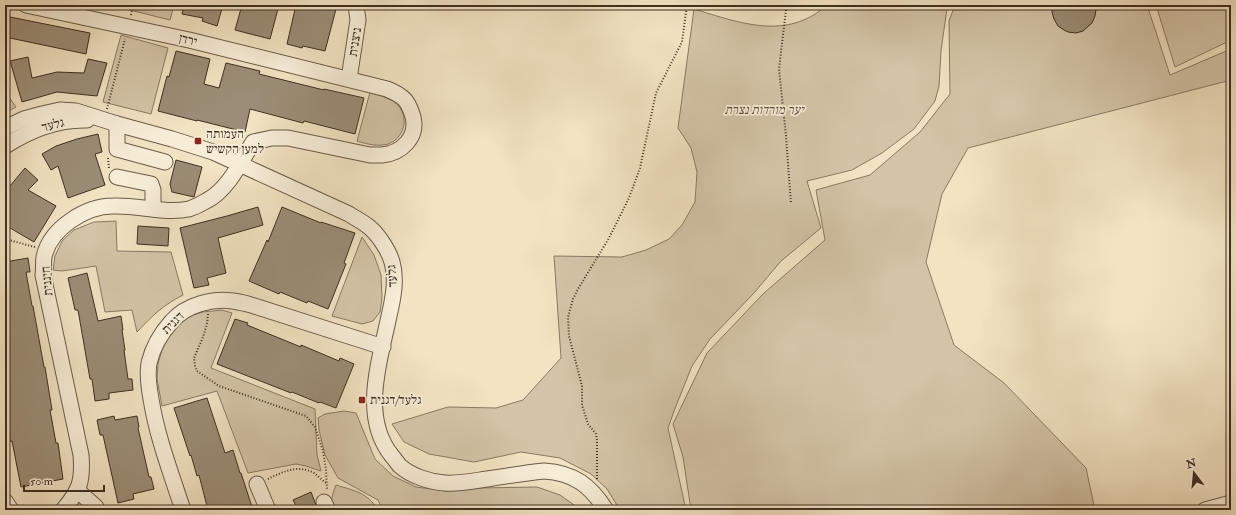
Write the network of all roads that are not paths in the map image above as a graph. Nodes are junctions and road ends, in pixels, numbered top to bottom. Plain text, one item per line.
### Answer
1 (26, 5) edge
2 (356, 5) edge
3 (349, 79) junction
4 (111, 122) junction
5 (5, 128) edge
6 (5, 146) edge
7 (165, 162) dead end
8 (239, 164) junction
9 (113, 176) road end
10 (153, 209) junction
11 (382, 347) junction
12 (257, 484) road end
13 (77, 490) junction
14 (5, 501) edge
15 (1231, 503) edge
16 (595, 504) edge
17 (11, 510) edge
18 (63, 510) edge
19 (93, 510) edge
20 (183, 510) edge
21 (268, 510) edge
22 (606, 510) edge
23 (1205, 510) edge

1 - 3 street, ירדן
2 - 3 street, ניצנית
3 - 8 street, ירדן
4 - 5 street, גלעד
4 - 6 street, גלעד
4 - 7 street
4 - 8 street, גלעד
8 - 10 street, חיננית
8 - 11 street, גלעד
9 - 10 street
10 - 13 street, חיננית
11 - 16 street, גלעד
11 - 20 street, דגנית
12 - 21 street
13 - 18 street, חיננית
13 - 19 street
14 - 17 street
15 - 23 street
16 - 22 street, גלעד

